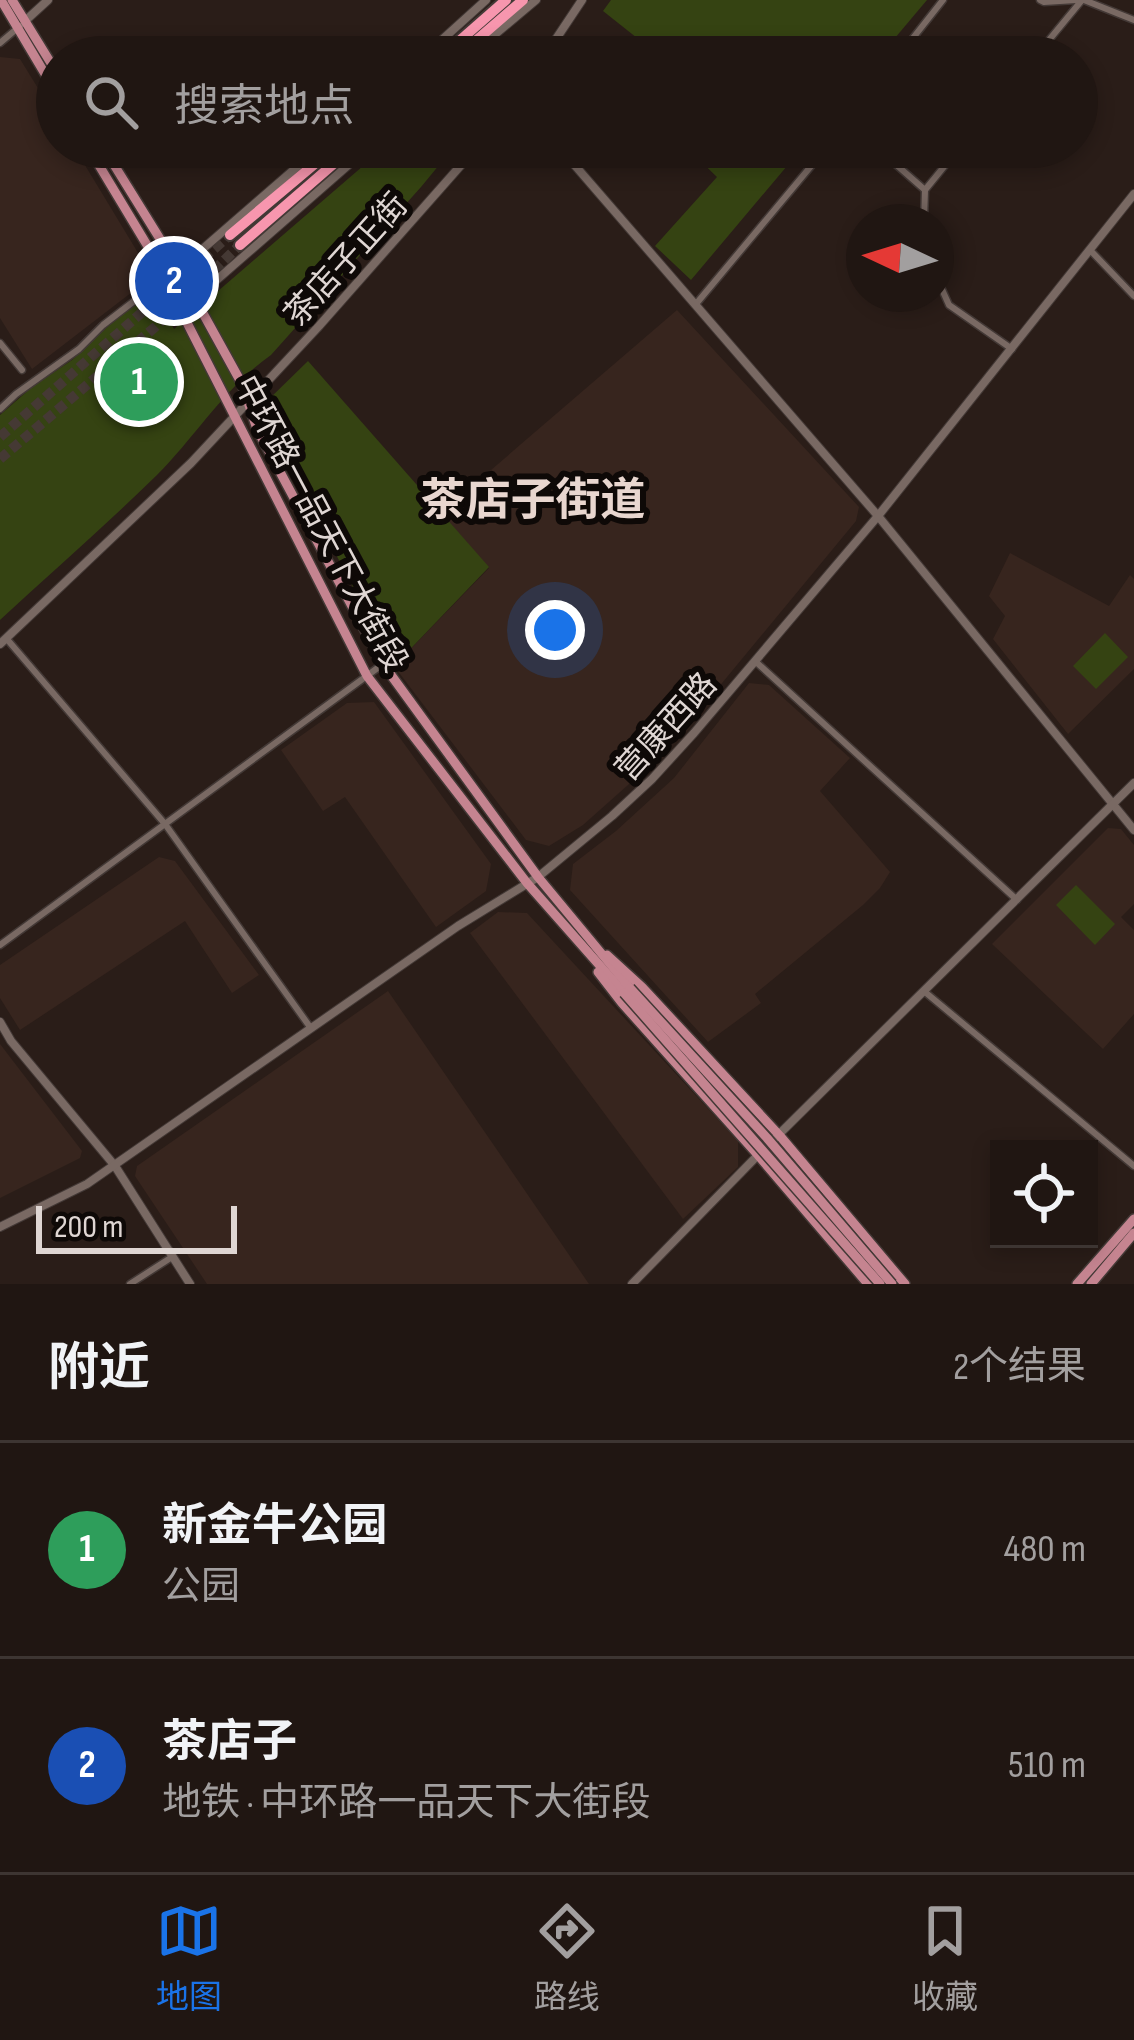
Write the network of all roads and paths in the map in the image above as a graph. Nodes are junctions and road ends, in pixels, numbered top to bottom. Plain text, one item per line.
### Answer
1 (1, 0) edge
2 (12, 0) edge
3 (48, 0) edge
4 (487, 0) edge
5 (503, 0) edge
6 (524, 0) edge
7 (536, 0) edge
8 (582, 0) edge
9 (943, 0) edge
10 (1040, 0) edge
11 (1081, 0) edge
12 (1134, 20) edge
13 (21, 25) junction
14 (447, 36) edge
15 (457, 36) edge
16 (464, 36) edge
17 (482, 36) edge
18 (494, 36) edge
19 (558, 36) edge
20 (915, 36) edge
21 (1052, 36) edge
22 (0, 44) edge
23 (36, 45) edge
24 (36, 54) edge
25 (100, 168) edge
26 (116, 168) edge
27 (295, 168) edge
28 (312, 168) edge
29 (326, 168) edge
30 (345, 168) edge
31 (458, 168) edge
32 (577, 168) edge
33 (809, 168) edge
34 (900, 168) edge
35 (943, 168) edge
36 (925, 190) junction
37 (1134, 194) edge
38 (925, 204) edge
39 (1091, 251) junction
40 (178, 268) junction
41 (164, 278) junction
42 (1134, 296) edge
43 (195, 299) junction
44 (696, 304) junction
45 (954, 308) edge
46 (181, 311) junction
47 (0, 343) edge
48 (1012, 349) junction
49 (22, 370) dead end
50 (248, 402) junction
51 (0, 409) edge
52 (234, 417) junction
53 (878, 516) junction
54 (3, 641) edge
55 (755, 662) junction
56 (383, 664) junction
57 (367, 676) junction
58 (1134, 783) edge
59 (1113, 804) junction
60 (165, 824) junction
61 (1134, 830) edge
62 (532, 880) junction
63 (1017, 900) junction
64 (0, 945) edge
65 (591, 951) junction
66 (627, 990) junction
67 (926, 992) junction
68 (0, 1022) edge
69 (310, 1027) junction
70 (780, 1136) junction
71 (758, 1155) junction
72 (115, 1166) junction
73 (1134, 1166) edge
74 (1134, 1220) edge
75 (0, 1227) edge
76 (1134, 1233) edge
77 (172, 1257) junction
78 (130, 1284) edge
79 (190, 1284) edge
80 (632, 1284) edge
81 (868, 1284) edge
82 (880, 1284) edge
83 (892, 1284) edge
84 (905, 1284) edge
85 (1076, 1284) edge
86 (1091, 1284) edge

1 - 13 main road
2 - 13 main road
3 - 13 street
4 - 14 street
4 - 15 street
5 - 16 highway
6 - 17 highway
7 - 18 street
8 - 19 street
9 - 20 street
10 - 11 street
11 - 12 street
11 - 21 street
13 - 22 street
13 - 23 main road
13 - 24 main road
25 - 41 main road, 中环路一品天下大街段
26 - 40 main road, 中环路一品天下大街段
27 - 40 street
28 - 29 highway
30 - 43 street
31 - 50 street, 茶店子正街
32 - 44 street
33 - 44 street
34 - 36 street
35 - 36 street
36 - 38 street
37 - 39 street, 营康西路
39 - 42 street
39 - 48 street, 营康西路
40 - 41 street
40 - 43 main road, 中环路一品天下大街段
41 - 46 main road, 中环路一品天下大街段
41 - 51 street
43 - 46 street
43 - 50 main road, 中环路一品天下大街段
44 - 53 street
45 - 48 street
46 - 52 main road, 中环路一品天下大街段
47 - 49 street
48 - 53 street, 营康西路
50 - 52 street, 茶店子正街
50 - 56 main road, 中环路一品天下大街段
52 - 54 street
52 - 57 main road, 中环路一品天下大街段
53 - 55 street, 营康西路
53 - 59 street
54 - 60 street
55 - 62 street, 营康西路
55 - 63 street
56 - 57 street
56 - 62 main road, 中环路一品天下大街段
57 - 60 street
57 - 62 main road, 中环路一品天下大街段
58 - 59 street
59 - 61 street
59 - 63 street
60 - 64 street
60 - 69 street
62 - 65 main road, 中环路一品天下大街段
62 - 69 street, 营康西路
63 - 67 street
65 - 66 main road, 中环路一品天下大街段
65 - 70 main road, 中环路一品天下大街段
65 - 71 main road, 中环路一品天下大街段
66 - 82 main road, bridge
66 - 83 main road, bridge
67 - 70 street
67 - 73 street
68 - 72 street
69 - 72 street, 营康西路
70 - 71 street
70 - 84 main road, 中环路一品天下大街段
71 - 80 street
71 - 81 main road, 中环路一品天下大街段
72 - 75 street, 营康西路
72 - 77 street
74 - 85 main road
76 - 86 main road
77 - 78 street
77 - 79 street

